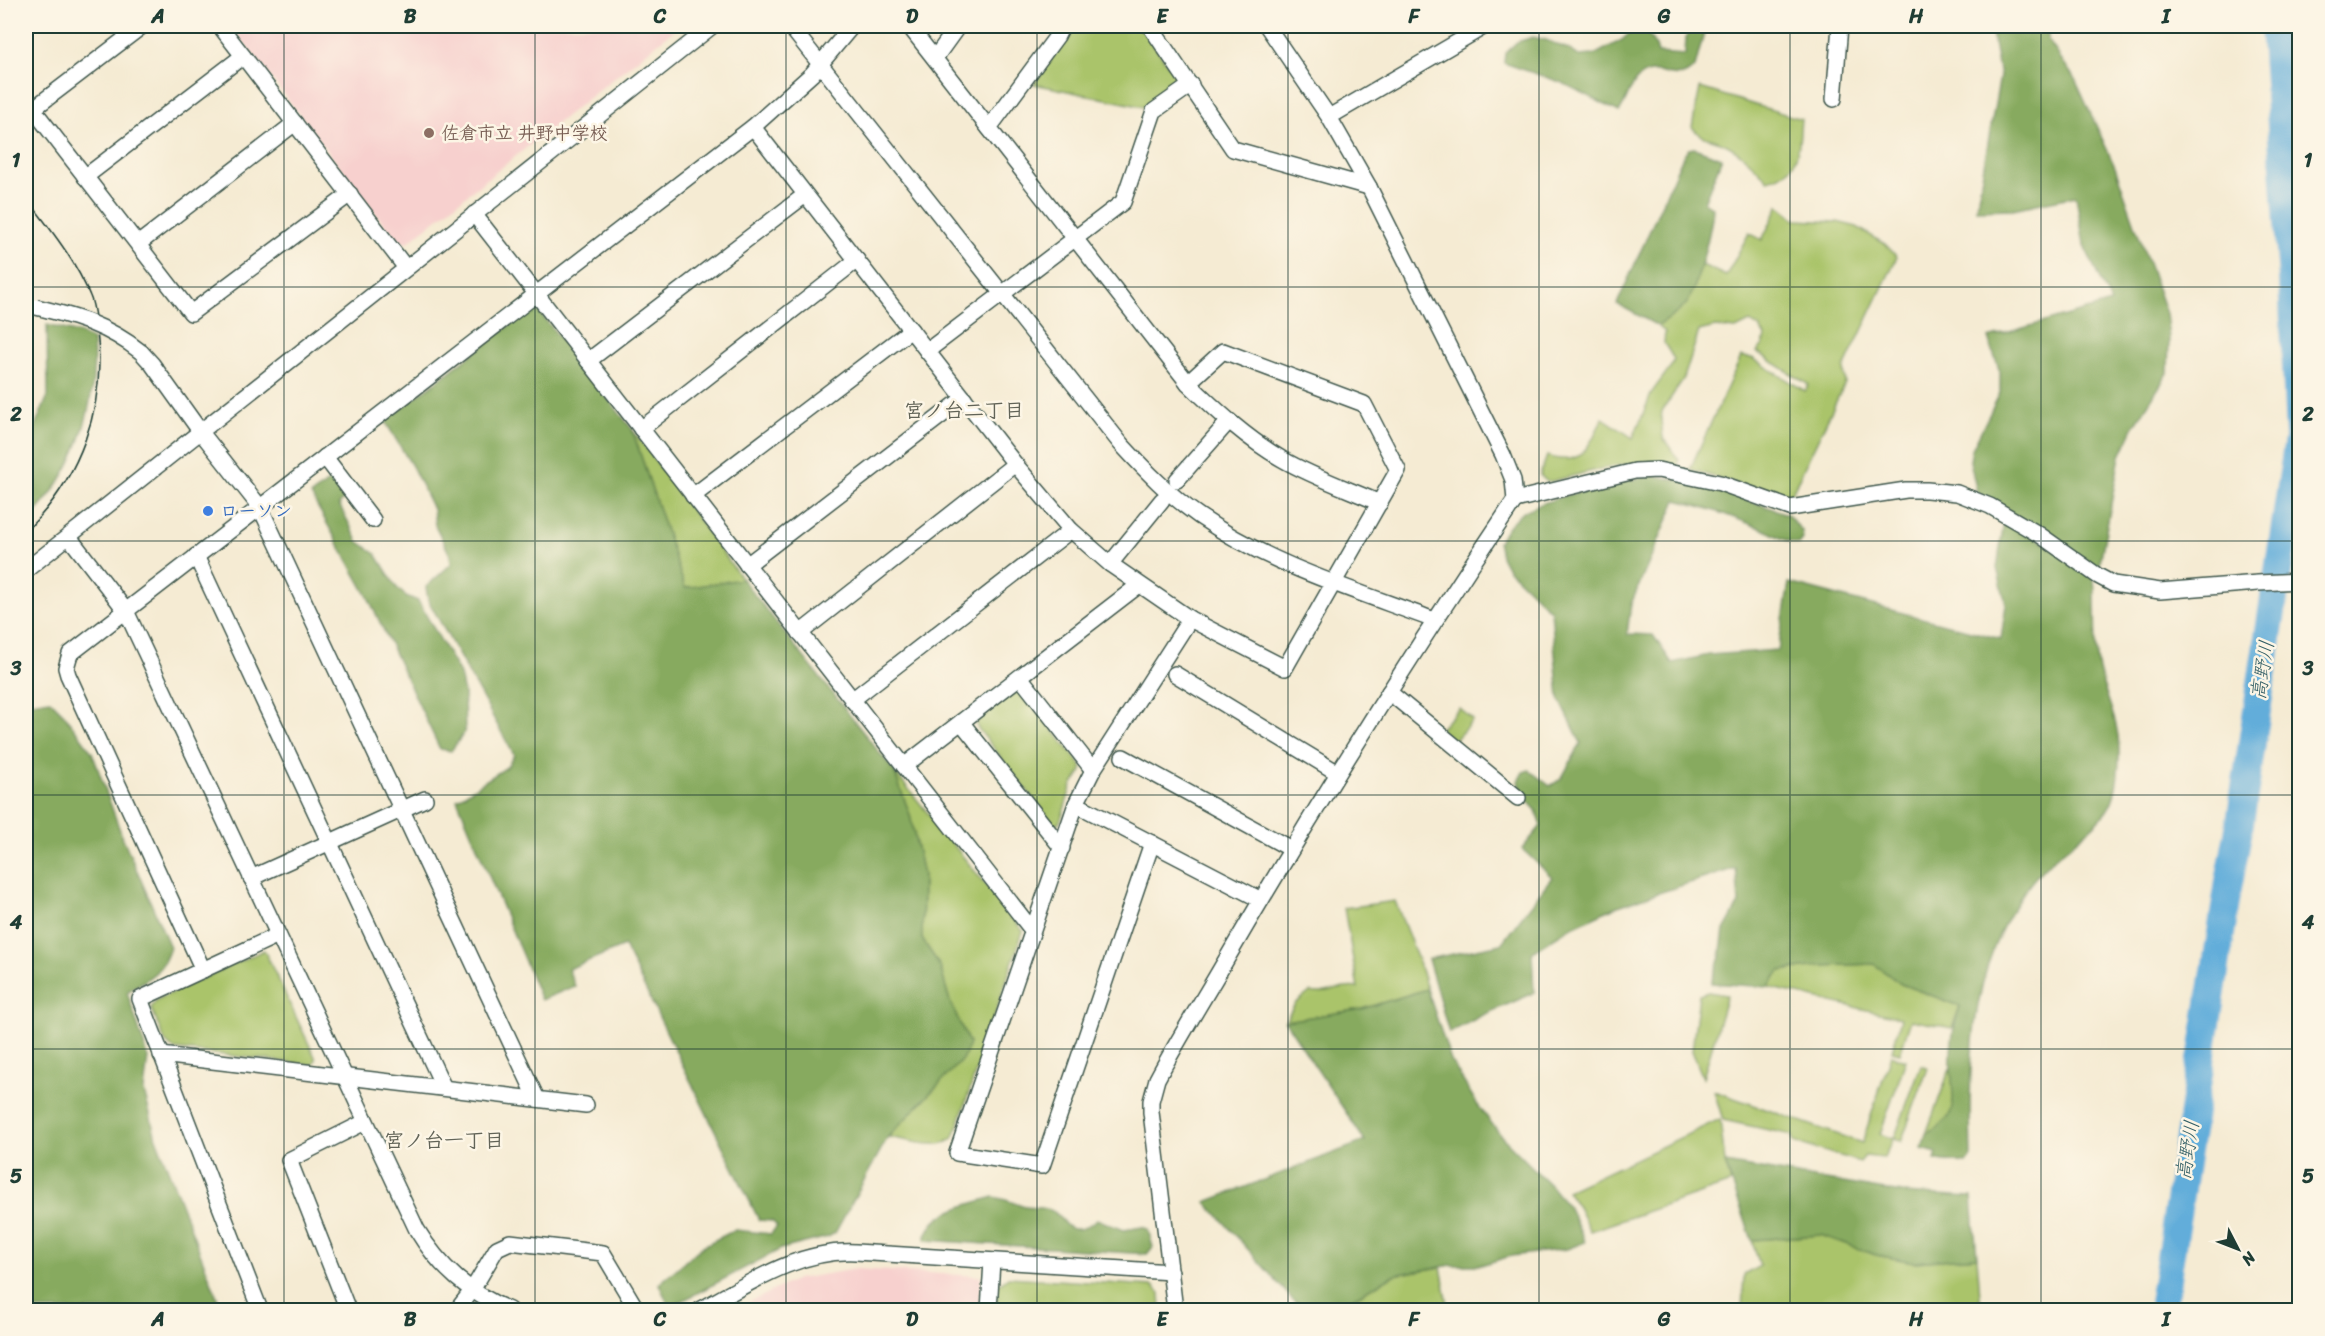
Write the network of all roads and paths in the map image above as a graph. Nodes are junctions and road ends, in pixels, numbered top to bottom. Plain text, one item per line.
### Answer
1 (142, 26) edge
2 (220, 26) edge
3 (712, 26) edge
4 (790, 26) edge
5 (852, 26) edge
6 (909, 26) edge
7 (958, 26) edge
8 (1062, 26) edge
9 (1150, 26) edge
10 (1267, 26) edge
11 (1485, 26) edge
12 (1840, 26) edge
13 (243, 56) junction
14 (935, 58) junction
15 (821, 64) junction
16 (1191, 85) junction
17 (1834, 99) dead end
18 (29, 105) edge
19 (1329, 117) junction
20 (296, 123) junction
21 (753, 127) junction
22 (989, 128) junction
23 (85, 177) junction
24 (1369, 188) junction
25 (350, 194) junction
26 (805, 195) junction
27 (474, 214) junction
28 (1076, 238) junction
29 (138, 244) junction
30 (857, 260) junction
31 (406, 268) junction
32 (1002, 292) junction
33 (536, 294) junction
34 (31, 305) edge
35 (911, 330) junction
36 (927, 351) junction
37 (588, 361) junction
38 (1188, 383) junction
39 (964, 398) junction
40 (1229, 421) junction
41 (641, 429) junction
42 (200, 431) junction
43 (325, 457) junction
44 (1015, 464) junction
45 (1177, 480) dead end
46 (693, 496) junction
47 (1162, 500) dead end
48 (1515, 500) junction
49 (1380, 503) junction
50 (260, 507) junction
51 (373, 520) dead end
52 (1071, 530) junction
53 (69, 537) junction
54 (196, 556) junction
55 (1110, 564) junction
56 (747, 565) junction
57 (26, 570) edge
58 (2296, 581) edge
59 (1334, 582) junction
60 (1139, 585) junction
61 (126, 611) junction
62 (1190, 619) junction
63 (1434, 620) junction
64 (800, 633) junction
65 (1175, 674) dead end
66 (1020, 677) junction
67 (1389, 692) junction
68 (852, 700) junction
69 (961, 722) junction
70 (1123, 757) dead end
71 (904, 766) junction
72 (1093, 770) junction
73 (1338, 773) junction
74 (1518, 798) dead end
75 (425, 799) dead end
76 (1076, 804) junction
77 (402, 810) junction
78 (329, 842) junction
79 (1152, 843) junction
80 (1062, 848) junction
81 (1292, 849) junction
82 (251, 878) junction
83 (1261, 900) junction
84 (1032, 930) junction
85 (278, 935) junction
86 (203, 970) junction
87 (161, 1055) junction
88 (344, 1076) junction
89 (444, 1088) junction
90 (537, 1099) junction
91 (586, 1105) dead end
92 (365, 1122) junction
93 (992, 1261) junction
94 (1172, 1272) junction
95 (471, 1292) junction
96 (260, 1311) edge
97 (348, 1311) edge
98 (457, 1311) edge
99 (509, 1311) edge
100 (637, 1311) edge
101 (700, 1311) edge
102 (989, 1311) edge
103 (1175, 1311) edge

1 - 18 street
2 - 13 street
3 - 27 street
4 - 15 street
5 - 15 street
6 - 14 street
7 - 14 street
8 - 22 street
9 - 16 street
10 - 19 street
11 - 19 street
12 - 17 street
13 - 20 street
13 - 23 street
14 - 22 street
15 - 21 street
15 - 32 street
16 - 24 street
16 - 28 street
18 - 23 street
19 - 24 street
20 - 25 street
20 - 29 street
21 - 26 street
21 - 33 street
22 - 28 street
23 - 29 street
24 - 48 street
25 - 29 street
25 - 31 street
26 - 30 street
26 - 37 street
27 - 31 street
27 - 33 street
28 - 32 street
28 - 38 street
30 - 35 street
30 - 41 street
31 - 42 street
32 - 36 street
32 - 59 street
33 - 37 street
33 - 43 street
34 - 42 street, bridge
35 - 36 street
35 - 46 street
36 - 39 street
37 - 41 street
38 - 40 street
38 - 49 street
39 - 44 street
39 - 56 street
40 - 45 street
40 - 49 street
41 - 46 street
42 - 50 street
42 - 53 street
43 - 50 street
43 - 51 street
44 - 52 street
44 - 64 street
46 - 56 street
47 - 55 street
48 - 58 street
48 - 63 street
49 - 59 street
50 - 54 street
50 - 77 street
52 - 55 street
52 - 68 street
53 - 57 street
53 - 61 street
54 - 61 street
54 - 78 street
55 - 60 street
56 - 64 street
59 - 62 street
59 - 63 street
60 - 62 street
60 - 66 street
61 - 82 street
61 - 86 street
62 - 72 street
63 - 67 street
64 - 68 street
65 - 73 street
66 - 69 street
66 - 72 street
67 - 73 street
67 - 74 street
68 - 71 street
69 - 71 street
69 - 80 street
70 - 81 street
71 - 84 street
72 - 76 street
73 - 81 street
75 - 77 street
76 - 79 street
76 - 80 street
77 - 78 street
77 - 90 street
78 - 82 street
78 - 89 street
79 - 83 street
79 - 84 street
80 - 84 street
81 - 83 street
82 - 85 street
83 - 94 street
85 - 86 street
85 - 88 street
86 - 87 street
87 - 88 street
87 - 96 street
88 - 89 street
88 - 92 street
89 - 90 street
90 - 91 street
92 - 95 street
92 - 97 street
93 - 94 street
93 - 101 street
93 - 102 street
94 - 103 street
95 - 98 street
95 - 99 street
95 - 100 street

